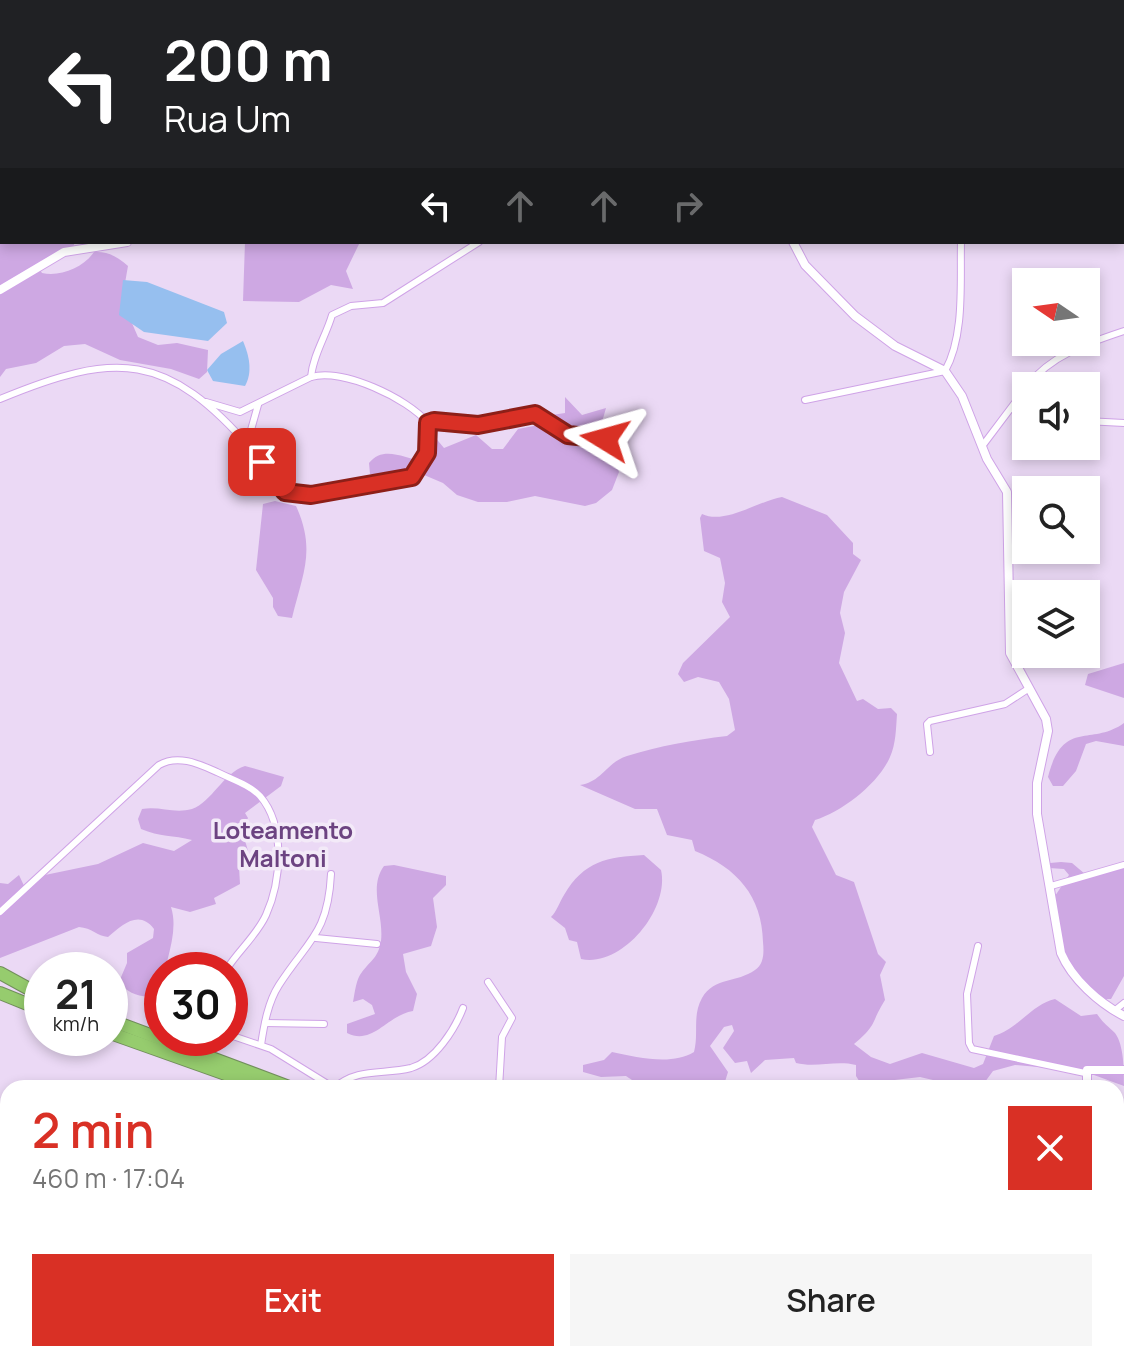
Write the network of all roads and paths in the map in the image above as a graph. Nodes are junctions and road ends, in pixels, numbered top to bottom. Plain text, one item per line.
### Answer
1 (93, 244) edge
2 (476, 244) edge
3 (794, 244) edge
4 (961, 244) edge
5 (0, 290) edge
6 (1124, 331) edge
7 (945, 371) junction
8 (1042, 372) edge
9 (311, 377) junction
10 (199, 398) junction
11 (0, 399) edge
12 (805, 400) dead end
13 (258, 405) junction
14 (1012, 409) edge
15 (1100, 422) edge
16 (428, 423) junction
17 (1124, 423) edge
18 (247, 444) junction
19 (983, 445) junction
20 (618, 465) dead end
21 (1028, 689) junction
22 (930, 752) dead end
23 (1124, 865) edge
24 (331, 874) dead end
25 (1051, 886) junction
26 (0, 912) edge
27 (316, 938) junction
28 (377, 944) dead end
29 (978, 946) dead end
30 (239, 952) edge
31 (0, 973) edge
32 (488, 982) dead end
33 (0, 983) edge
34 (24, 987) edge
35 (24, 992) edge
36 (0, 997) edge
37 (1124, 1003) edge
38 (24, 1004) edge
39 (463, 1008) dead end
40 (1114, 1011) junction
41 (1124, 1016) edge
42 (265, 1023) junction
43 (324, 1024) dead end
44 (128, 1027) edge
45 (128, 1039) edge
46 (248, 1041) edge
47 (261, 1045) junction
48 (1124, 1070) edge
49 (1085, 1073) junction
50 (242, 1080) edge
51 (271, 1080) edge
52 (327, 1080) edge
53 (348, 1080) edge
54 (499, 1080) edge
55 (1086, 1080) edge

1 - 5 street
2 - 9 street
3 - 7 street
4 - 7 street
6 - 8 street
7 - 12 street
7 - 19 street
9 - 13 street
9 - 16 street
10 - 11 street
10 - 13 street
10 - 18 street
13 - 18 street
14 - 19 street
15 - 17 street
16 - 18 street
16 - 20 street
19 - 21 street
21 - 22 street
21 - 25 street
23 - 25 street
24 - 27 street
25 - 40 street
26 - 30 street
27 - 28 street
27 - 42 street
29 - 49 street
31 - 34 highway
32 - 54 street
33 - 35 highway
36 - 38 highway
37 - 40 street
39 - 53 street
40 - 41 street
42 - 43 street
42 - 47 street
44 - 51 highway
45 - 50 highway
46 - 47 street
47 - 52 street
48 - 49 street
49 - 55 street

